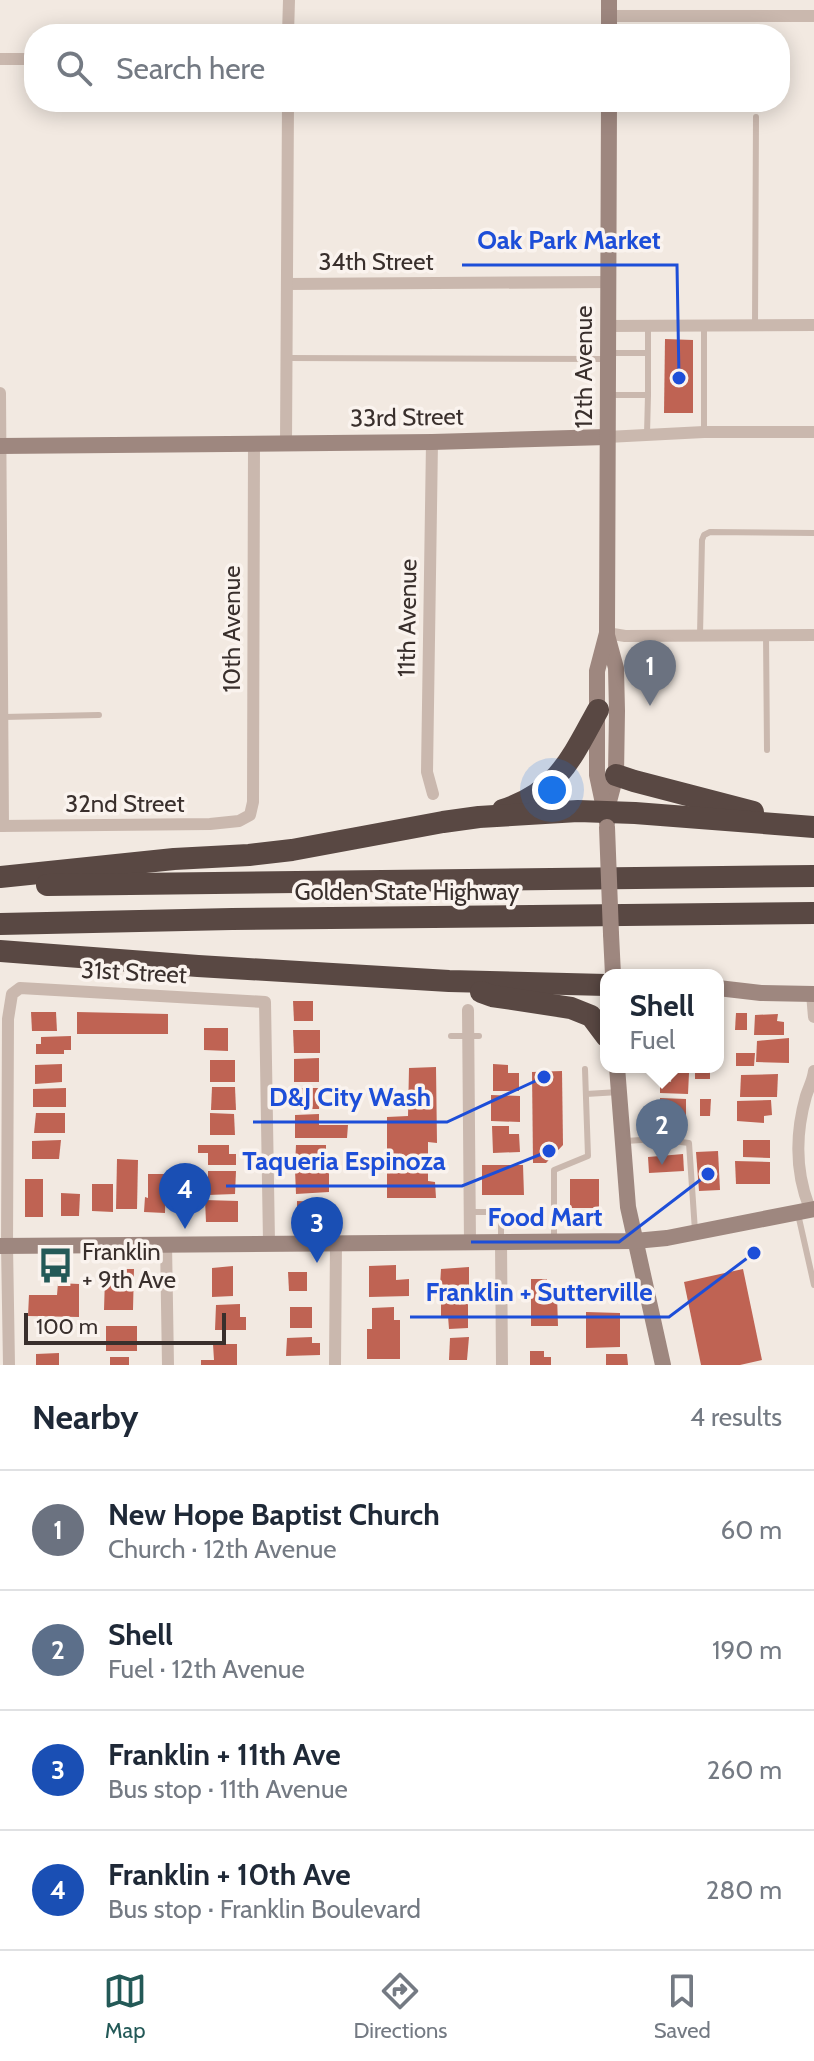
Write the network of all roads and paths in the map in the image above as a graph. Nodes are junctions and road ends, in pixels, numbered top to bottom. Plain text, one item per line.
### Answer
1 (289, 0) edge
2 (609, 8) edge
3 (814, 16) edge
4 (288, 24) edge
5 (0, 59) edge
6 (24, 59) edge
7 (288, 112) edge
8 (609, 112) edge
9 (756, 117) dead end
10 (608, 282) junction
11 (288, 284) junction
12 (648, 325) junction
13 (704, 325) junction
14 (755, 325) junction
15 (814, 325) edge
16 (607, 326) junction
17 (648, 353) junction
18 (607, 356) junction
19 (287, 358) junction
20 (0, 393) edge
21 (607, 395) junction
22 (648, 395) junction
23 (704, 432) junction
24 (814, 432) edge
25 (647, 434) junction
26 (607, 437) junction
27 (432, 442) junction
28 (254, 443) junction
29 (286, 443) junction
30 (0, 446) edge
31 (814, 533) edge
32 (607, 633) junction
33 (700, 635) junction
34 (766, 635) junction
35 (814, 635) edge
36 (650, 636) junction
37 (649, 665) dead end
38 (598, 710) junction
39 (99, 715) dead end
40 (3, 717) junction
41 (767, 750) dead end
42 (616, 775) junction
43 (433, 794) dead end
44 (250, 815) joint
45 (479, 817) junction
46 (607, 820) junction
47 (2, 826) edge
48 (811, 827) edge
49 (814, 876) edge
50 (0, 877) edge
51 (0, 886) edge
52 (814, 913) edge
53 (0, 924) edge
54 (0, 951) edge
55 (613, 969) edge
56 (449, 981) junction
57 (600, 985) edge
58 (724, 989) edge
59 (813, 994) edge
60 (468, 1010) dead end
61 (814, 1017) edge
62 (600, 1028) edge
63 (474, 1035) junction
64 (451, 1036) dead end
65 (585, 1069) dead end
66 (814, 1071) edge
67 (617, 1073) edge
68 (619, 1092) junction
69 (586, 1094) junction
70 (622, 1141) junction
71 (807, 1210) edge
72 (469, 1213) junction
73 (695, 1232) junction
74 (554, 1240) junction
75 (635, 1241) junction
76 (269, 1242) junction
77 (336, 1242) junction
78 (470, 1242) junction
79 (501, 1242) junction
80 (166, 1243) junction
81 (4, 1246) edge
82 (814, 1285) edge
83 (9, 1365) edge
84 (168, 1365) edge
85 (335, 1365) edge
86 (502, 1365) edge
87 (663, 1365) edge

1 - 4 street
2 - 3 street
5 - 6 street
7 - 11 street
8 - 10 main road, 12th Avenue
9 - 14 lane
10 - 11 street, 34th Street
10 - 16 main road, 12th Avenue
11 - 19 street
12 - 13 street
12 - 16 street
12 - 17 lane
13 - 14 street
13 - 23 lane
14 - 15 street
16 - 18 main road, 12th Avenue
17 - 18 lane
17 - 22 lane
18 - 19 lane
18 - 21 main road, 12th Avenue
19 - 29 street
20 - 30 street
21 - 22 lane
21 - 26 main road, 12th Avenue
22 - 25 lane
23 - 24 street, 33rd Street
23 - 25 street, 33rd Street
25 - 26 street, 33rd Street
26 - 27 main road, 33rd Street
26 - 32 main road, 12th Avenue
27 - 29 main road, 33rd Street
27 - 43 street, 11th Avenue
28 - 29 main road, 33rd Street
28 - 30 main road, 33rd Street
28 - 44 street, 10th Avenue
30 - 40 street
31 - 33 lane
32 - 36 street
32 - 38 main road, 12th Avenue
32 - 42 main road, 12th Avenue
33 - 34 street
33 - 36 street
34 - 35 street
34 - 41 lane
36 - 37 lane
38 - 45 highway
38 - 46 main road, 12th Avenue
39 - 40 lane
40 - 47 street
42 - 46 main road, 12th Avenue
42 - 48 highway
44 - 47 street, 32nd Street
45 - 46 highway
45 - 50 highway
46 - 48 highway
46 - 55 main road, 12th Avenue, bridge
49 - 51 highway, Golden State Highway
52 - 53 highway, Golden State Highway
54 - 56 highway
56 - 57 highway
56 - 62 highway
58 - 59 main road
59 - 61 street
60 - 63 street
63 - 64 lane
63 - 72 street
65 - 69 lane
66 - 71 street
67 - 68 main road
68 - 69 lane
68 - 70 main road
69 - 74 lane
70 - 73 lane
70 - 75 main road
71 - 73 main road
71 - 82 lane
72 - 78 street
72 - 79 lane
73 - 75 main road
74 - 75 main road
74 - 79 main road
75 - 87 main road
76 - 77 main road
76 - 80 main road
76 - 81 street, 31st Street
77 - 78 main road
77 - 85 street
78 - 79 main road
79 - 86 street
80 - 81 main road
80 - 84 street
81 - 83 street

